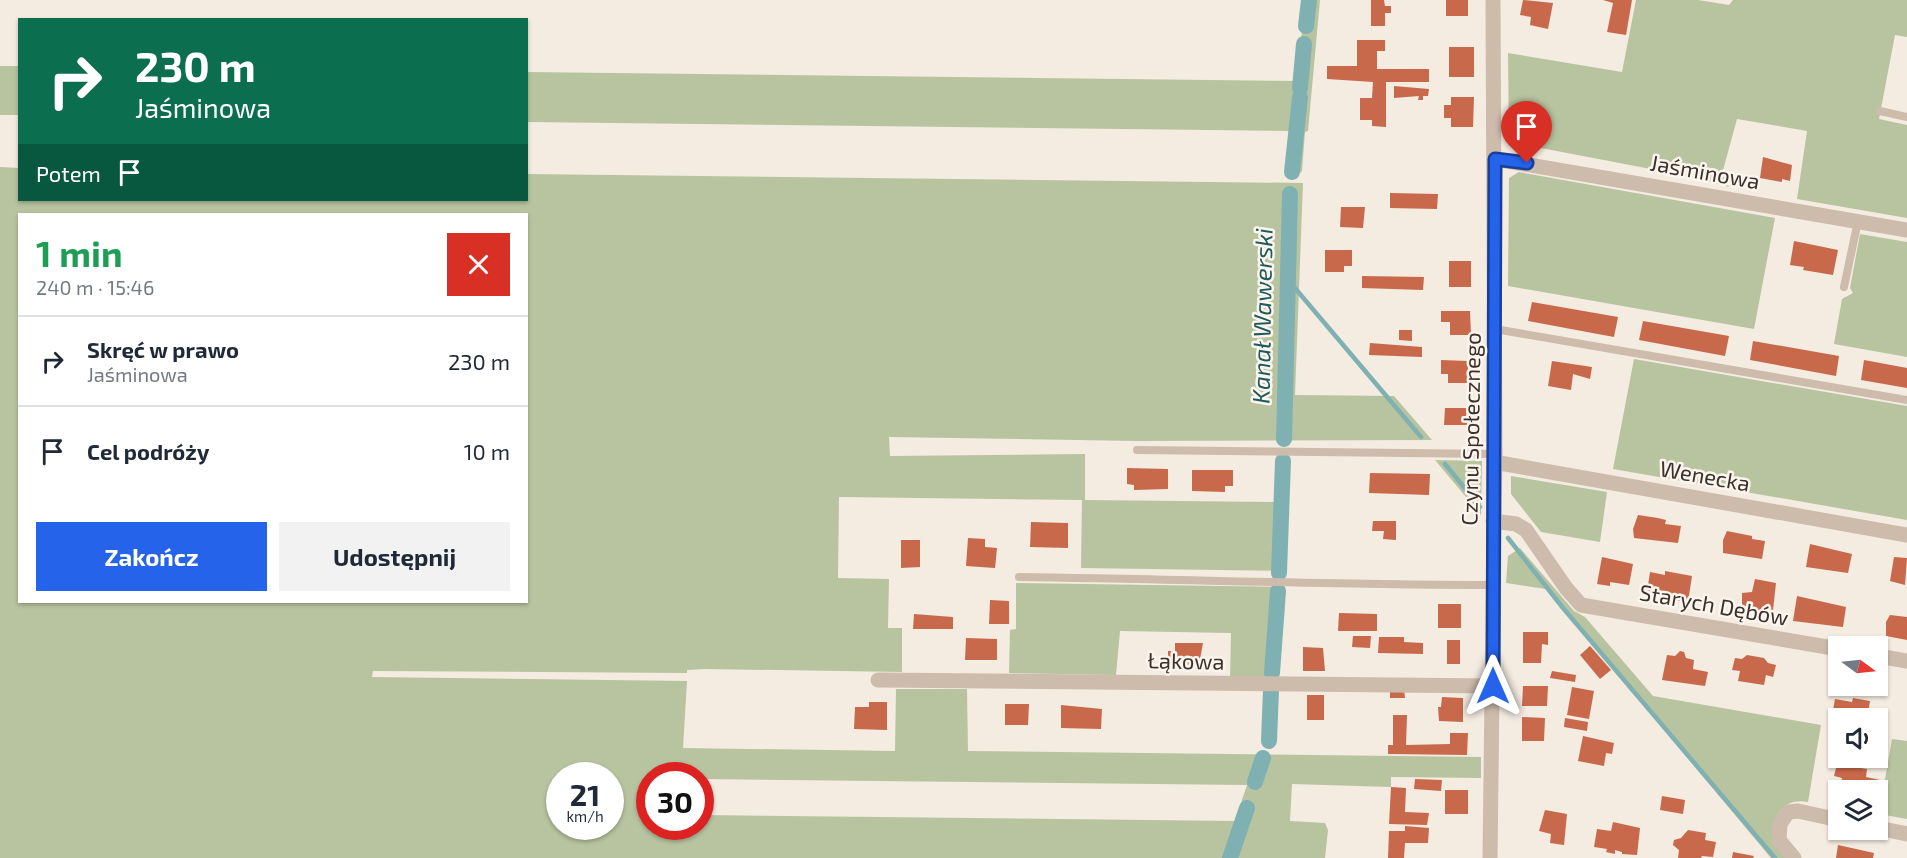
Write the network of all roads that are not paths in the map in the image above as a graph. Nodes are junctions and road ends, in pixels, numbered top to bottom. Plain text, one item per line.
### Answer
1 (1494, 0) edge
2 (1880, 111) dead end
3 (1907, 117) edge
4 (1495, 159) junction
5 (1858, 220) junction
6 (1907, 230) edge
7 (1844, 287) dead end
8 (1495, 328) junction
9 (1907, 399) edge
10 (1137, 450) dead end
11 (1494, 458) junction
12 (1493, 521) junction
13 (1907, 535) edge
14 (1019, 577) dead end
15 (1492, 585) junction
16 (1828, 647) edge
17 (1888, 658) edge
18 (1907, 661) edge
19 (878, 680) dead end
20 (1493, 686) junction
21 (1828, 818) edge
22 (1888, 830) edge
23 (1907, 834) edge
24 (1491, 858) edge
25 (1794, 858) edge

1 - 4 street, Czynu Społecznego
2 - 3 lane
4 - 5 street, Jaśminowa
4 - 8 street, Czynu Społecznego
5 - 6 street, Jaśminowa
5 - 7 lane
8 - 9 lane
8 - 11 street, Czynu Społecznego
10 - 11 lane
11 - 12 street, Czynu Społecznego
11 - 13 street, Wenecka
12 - 15 street, Czynu Społecznego
12 - 16 street, Starych Dębów
14 - 15 lane
15 - 20 street, Czynu Społecznego
17 - 18 street
19 - 20 street, Łąkowa
20 - 24 street, Czynu Społecznego
21 - 25 street
22 - 23 street

